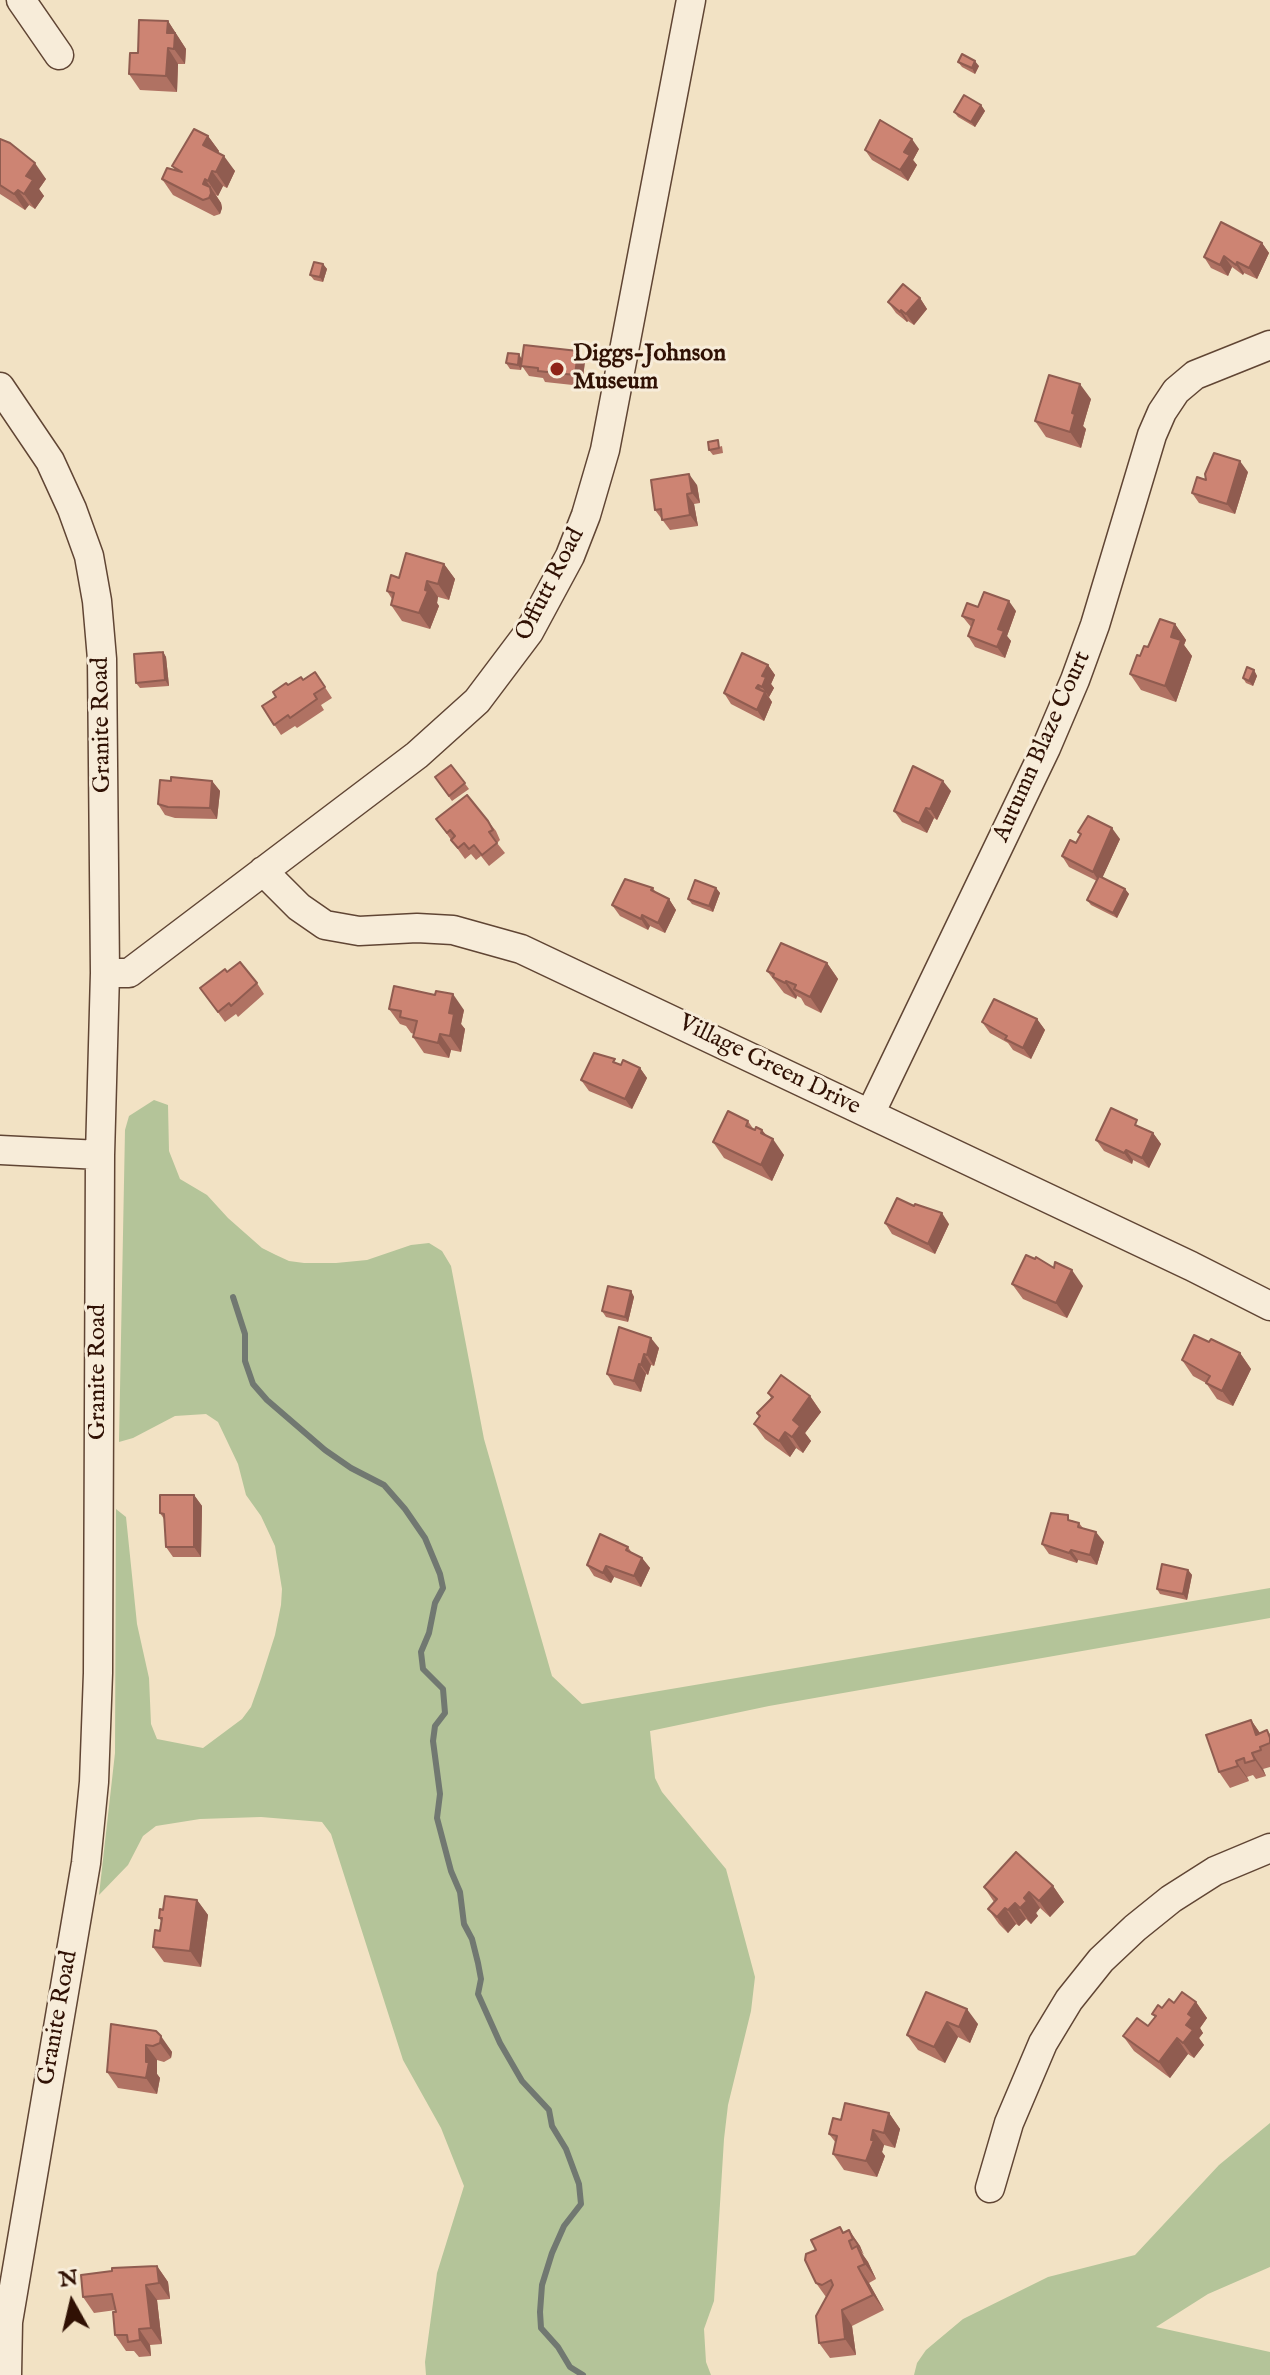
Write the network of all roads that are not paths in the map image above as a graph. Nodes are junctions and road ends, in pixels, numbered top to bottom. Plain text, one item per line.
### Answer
1 (21, 0) edge
2 (691, 0) edge
3 (59, 55) dead end
4 (1270, 345) edge
5 (0, 387) edge
6 (263, 871) junction
7 (105, 973) junction
8 (870, 1114) junction
9 (0, 1150) edge
10 (100, 1155) junction
11 (1270, 1306) edge
12 (1270, 1848) edge
13 (990, 2188) dead end
14 (7, 2375) edge

1 - 3 street
2 - 6 street, Offutt Road
4 - 8 street, Autumn Blaze Court
5 - 7 street, Granite Road
6 - 7 street, Offutt Road
6 - 8 street, Village Green Drive
7 - 10 street, Granite Road
8 - 11 street, Village Green Drive
9 - 10 street
10 - 14 street, Granite Road
12 - 13 street

